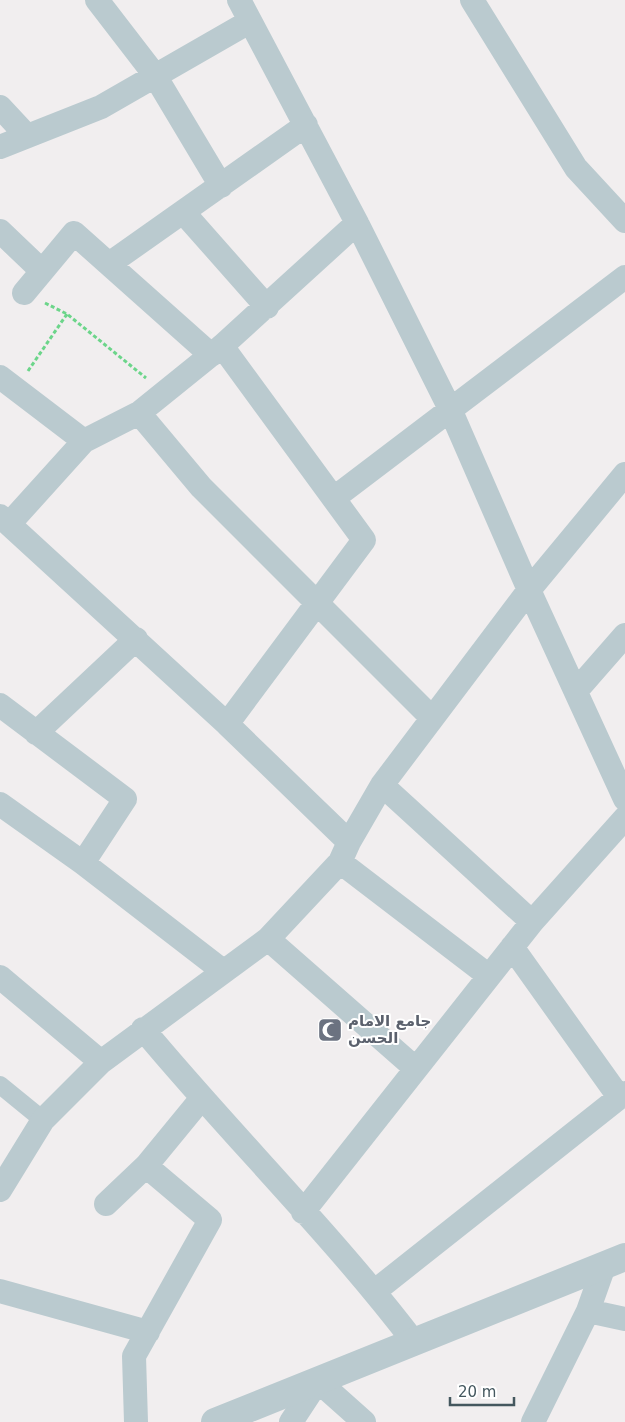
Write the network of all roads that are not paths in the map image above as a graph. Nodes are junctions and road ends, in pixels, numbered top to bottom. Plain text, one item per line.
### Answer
1 (97, 0) edge
2 (239, 0) edge
3 (472, 0) edge
4 (249, 22) junction
5 (154, 74) junction
6 (0, 107) edge
7 (306, 125) junction
8 (27, 136) junction
9 (0, 147) edge
10 (221, 186) junction
11 (183, 212) junction
12 (625, 221) edge
13 (357, 223) junction
14 (0, 230) edge
15 (108, 264) junction
16 (42, 271) junction
17 (625, 277) edge
18 (24, 293) road end
19 (267, 306) junction
20 (217, 351) junction
21 (8, 383) edge
22 (450, 409) junction
23 (139, 413) junction
24 (84, 441) junction
25 (625, 474) edge
26 (334, 498) junction
27 (5, 520) edge
28 (529, 590) junction
29 (316, 602) junction
30 (625, 635) edge
31 (136, 639) junction
32 (576, 691) junction
33 (0, 705) edge
34 (432, 718) junction
35 (227, 724) junction
36 (36, 733) junction
37 (382, 785) junction
38 (623, 788) edge
39 (0, 804) edge
40 (625, 818) edge
41 (344, 852) junction
42 (83, 863) junction
43 (532, 922) junction
44 (268, 939) junction
45 (512, 948) junction
46 (223, 971) junction
47 (489, 976) junction
48 (0, 977) edge
49 (143, 1029) junction
50 (101, 1062) junction
51 (415, 1068) junction
52 (0, 1085) edge
53 (622, 1095) edge
54 (201, 1099) junction
55 (43, 1120) junction
56 (146, 1166) junction
57 (0, 1190) edge
58 (106, 1204) dead end
59 (303, 1212) junction
60 (614, 1262) edge
61 (0, 1291) edge
62 (375, 1291) junction
63 (588, 1310) junction
64 (625, 1319) edge
65 (148, 1332) junction
66 (414, 1342) junction
67 (318, 1380) junction
68 (136, 1422) edge
69 (215, 1422) edge
70 (291, 1422) edge
71 (364, 1422) edge
72 (534, 1422) edge

1 - 5 street
2 - 4 street
3 - 12 street
4 - 5 street
4 - 7 street
5 - 8 street
5 - 10 street
6 - 8 street
7 - 10 street
7 - 13 street
8 - 9 street
10 - 11 street
11 - 15 street
11 - 19 street
13 - 19 street
13 - 22 street
14 - 16 street
15 - 16 street
15 - 20 street
16 - 18 street
17 - 22 street
19 - 20 street
20 - 23 street
20 - 26 street
21 - 24 street
22 - 26 street
22 - 28 street
23 - 24 street
23 - 29 street
24 - 27 street
25 - 28 street
26 - 29 street
27 - 31 street
28 - 32 street
28 - 34 street
29 - 34 street
29 - 35 street
30 - 32 street
31 - 35 street
31 - 36 street
32 - 38 street
33 - 36 street
34 - 37 street
35 - 41 street
36 - 42 street
37 - 41 street
37 - 43 street
39 - 42 street
40 - 43 street
41 - 44 street
41 - 47 street
42 - 46 street
43 - 45 street
44 - 46 street
44 - 51 street
45 - 47 street
45 - 53 street
46 - 49 street
47 - 51 street
48 - 50 street
49 - 50 street
49 - 54 street
50 - 55 street
51 - 59 street
52 - 55 street
53 - 62 street
54 - 56 street
54 - 59 street
55 - 57 street
56 - 58 street
56 - 65 street
59 - 62 street
60 - 63 street
60 - 66 street
61 - 65 street
62 - 66 street
63 - 64 street
63 - 72 street
65 - 68 street
66 - 67 street
67 - 69 street
67 - 70 street
67 - 71 street

